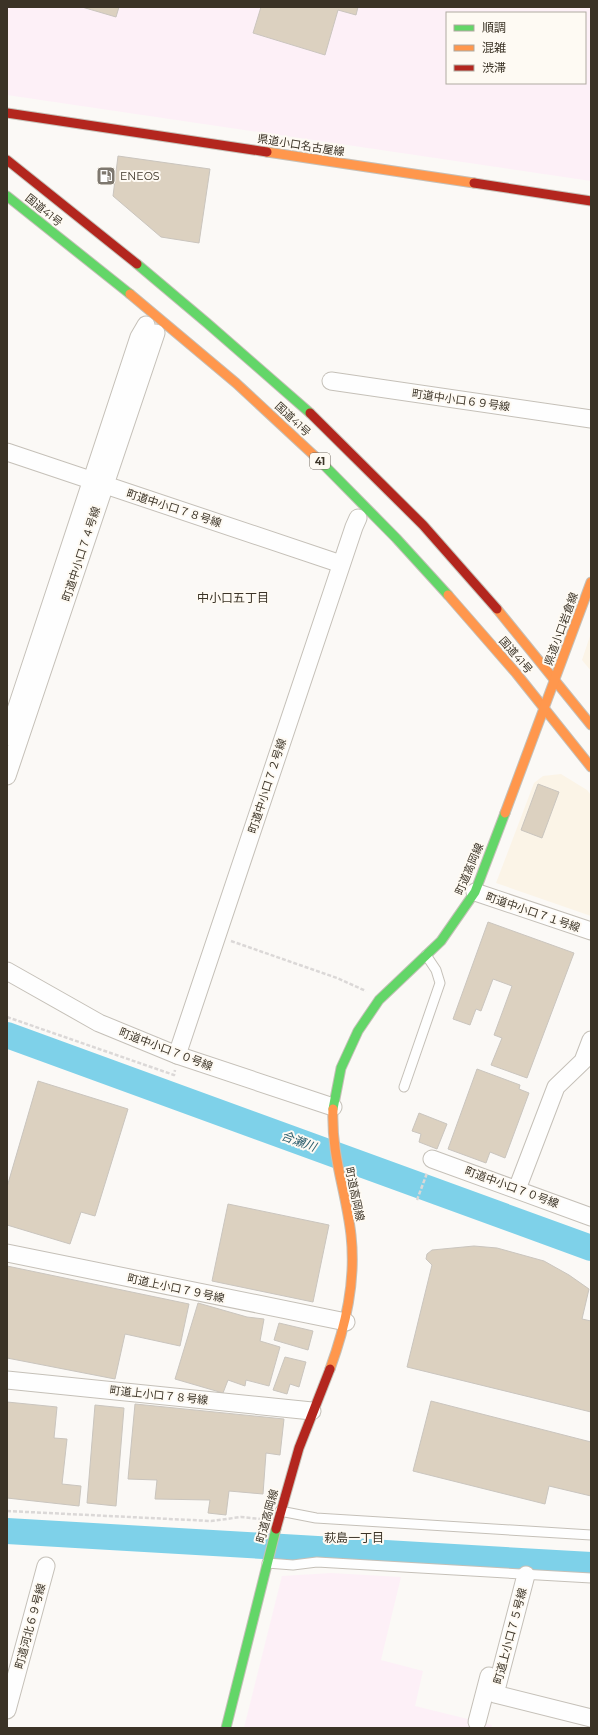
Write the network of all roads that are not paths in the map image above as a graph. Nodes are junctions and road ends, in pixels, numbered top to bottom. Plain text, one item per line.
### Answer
1 (7, 113) edge
2 (7, 160) edge
3 (7, 196) edge
4 (591, 201) edge
5 (151, 329) dead end
6 (331, 382) dead end
7 (591, 420) edge
8 (7, 452) edge
9 (98, 483) junction
10 (358, 518) dead end
11 (341, 564) junction
12 (591, 582) edge
13 (555, 680) junction
14 (545, 707) junction
15 (591, 725) edge
16 (7, 737) edge
17 (591, 767) edge
18 (7, 776) edge
19 (475, 892) junction
20 (591, 931) edge
21 (426, 955) junction
22 (7, 971) edge
23 (591, 1040) edge
24 (177, 1055) junction
25 (404, 1087) dead end
26 (333, 1107) junction
27 (432, 1159) road end
28 (517, 1189) junction
29 (591, 1217) edge
30 (7, 1253) edge
31 (346, 1322) junction
32 (7, 1380) edge
33 (312, 1411) junction
34 (279, 1516) junction
35 (591, 1535) edge
36 (268, 1559) junction
37 (522, 1574) junction
38 (591, 1578) edge
39 (7, 1674) edge
40 (7, 1710) edge
41 (591, 1718) edge
42 (477, 1722) dead end
43 (226, 1728) edge

1 - 4 main road, 県道小口名古屋線
2 - 13 main road, 国道41号 / 41
3 - 14 main road, 国道41号 / 41
5 - 9 street, 町道中小口７４号線
6 - 7 street, 町道中小口６９号線
8 - 9 street, 町道中小口７８号線
9 - 11 street, 町道中小口７８号線
9 - 16 street, 町道中小口７４号線
9 - 18 street, 町道中小口７４号線
10 - 11 street, 町道中小口７２号線
11 - 24 street, 町道中小口７２号線
12 - 13 main road, 県道小口岩倉線
13 - 14 main road, 県道小口岩倉線
13 - 15 main road, 国道41号 / 41
14 - 17 main road, 国道41号 / 41
14 - 19 main road, 町道高岡線
19 - 20 street, 町道中小口７１号線
19 - 21 main road, 町道高岡線
21 - 25 lane
21 - 26 main road, 町道高岡線
22 - 24 street, 町道中小口７０号線
23 - 28 street
24 - 26 street, 町道中小口７０号線
26 - 31 main road, 町道高岡線
27 - 28 street, 町道中小口７０号線
28 - 29 street, 町道中小口７０号線
30 - 31 street, 町道上小口７９号線
31 - 33 main road, 町道高岡線
32 - 33 street, 町道上小口７８号線
33 - 34 main road, 町道高岡線
34 - 35 lane
34 - 36 main road, 町道高岡線
36 - 37 lane
36 - 43 main road, 町道高岡線
37 - 38 lane
37 - 41 street, 町道上小口７５号線
37 - 42 street
39 - 40 street, 町道河北６９号線

